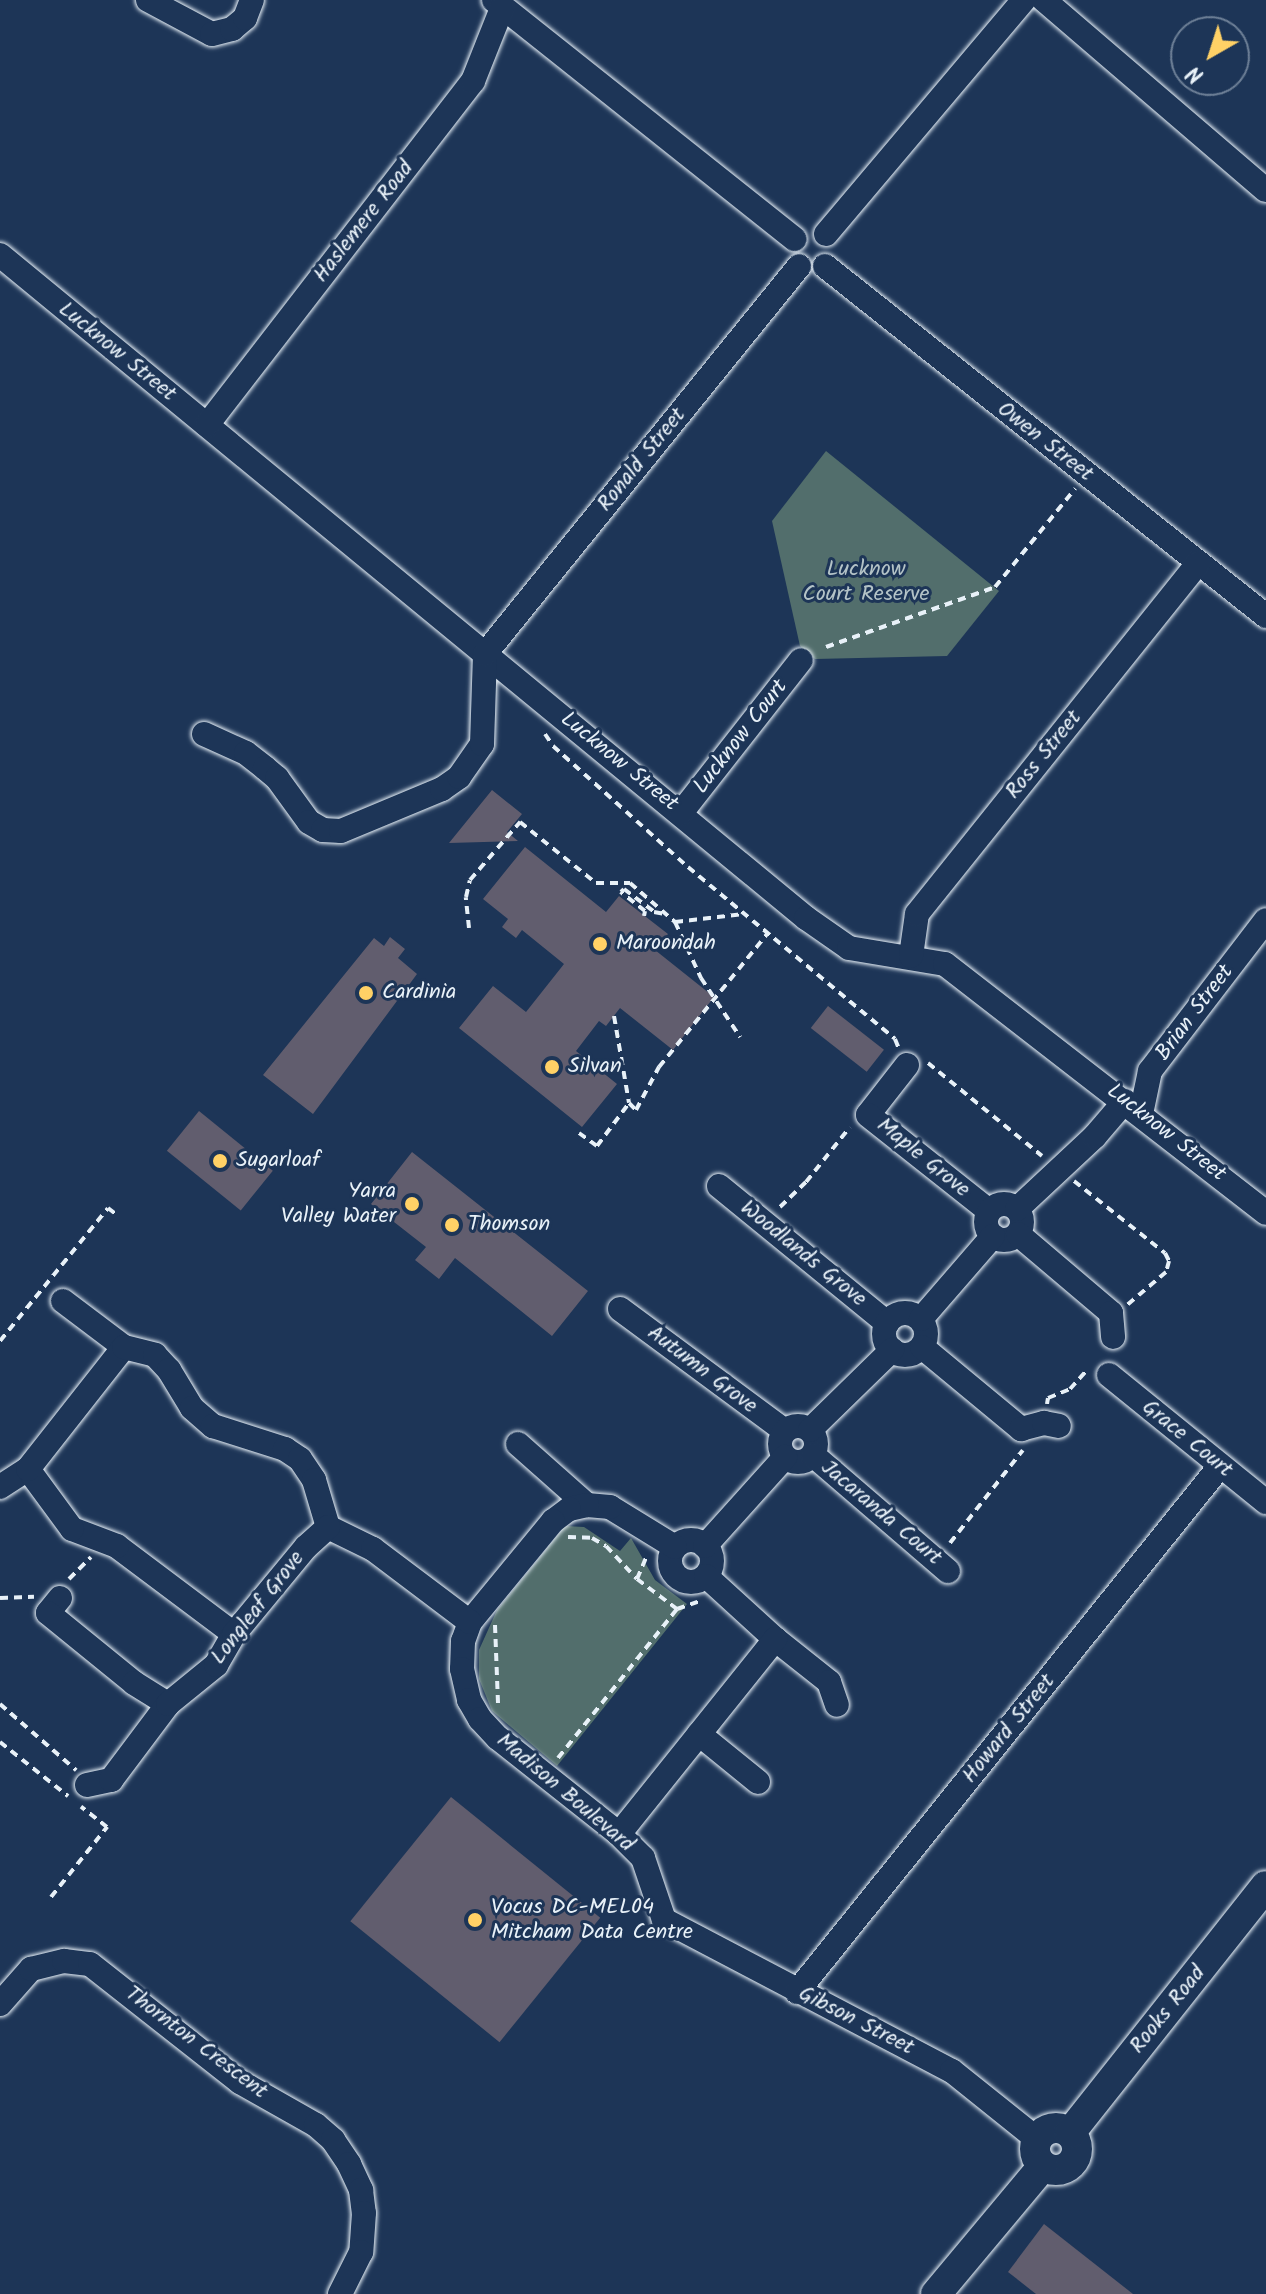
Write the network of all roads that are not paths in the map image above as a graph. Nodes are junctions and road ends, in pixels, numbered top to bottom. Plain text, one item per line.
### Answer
1 (148, 0) edge
2 (252, 0) edge
3 (1024, 0) edge
4 (1044, 0) edge
5 (498, 4) edge
6 (1266, 190) edge
7 (826, 234) junction
8 (794, 239) junction
9 (0, 255) edge
10 (799, 266) junction
11 (825, 266) junction
12 (207, 425) junction
13 (1198, 563) junction
14 (1266, 616) edge
15 (485, 654) junction
16 (801, 660) dead end
17 (204, 734) dead end
18 (681, 813) junction
19 (1266, 920) edge
20 (911, 956) junction
21 (907, 1065) road end
22 (1133, 1107) junction
23 (719, 1186) dead end
24 (1017, 1209) junction
25 (1266, 1213) edge
26 (991, 1224) junction
27 (1018, 1234) junction
28 (63, 1301) dead end
29 (620, 1309) dead end
30 (921, 1319) junction
31 (887, 1323) junction
32 (1113, 1337) road end
33 (124, 1347) junction
34 (922, 1347) junction
35 (892, 1350) junction
36 (1109, 1375) dead end
37 (1041, 1426) road end
38 (810, 1430) junction
39 (785, 1431) junction
40 (518, 1444) dead end
41 (813, 1455) junction
42 (785, 1457) junction
43 (1220, 1466) junction
44 (28, 1469) junction
45 (0, 1487) edge
46 (1266, 1502) edge
47 (587, 1505) junction
48 (328, 1527) junction
49 (705, 1546) junction
50 (675, 1547) junction
51 (942, 1566) road end
52 (714, 1584) junction
53 (60, 1598) dead end
54 (470, 1622) junction
55 (234, 1634) junction
56 (775, 1639) junction
57 (168, 1704) junction
58 (837, 1705) dead end
59 (699, 1734) junction
60 (758, 1782) dead end
61 (87, 1785) road end
62 (619, 1834) junction
63 (1266, 1886) edge
64 (664, 1920) joint
65 (797, 1992) junction
66 (0, 2004) edge
67 (1040, 2152) junction
68 (340, 2294) edge
69 (936, 2294) edge

1 - 2 street
3 - 7 street
4 - 6 street
5 - 8 street
5 - 12 street, Haslemere Road
7 - 8 street
7 - 11 street
8 - 10 street
9 - 12 street, Lucknow Street
10 - 11 street
10 - 15 street, Ronald Street
11 - 13 street, Owen Street
12 - 15 street, Lucknow Street
13 - 14 street, Owen Street
13 - 20 street, Ross Street
15 - 17 street
15 - 18 street, Lucknow Street
16 - 18 street, Lucknow Court
18 - 20 street, Lucknow Street
19 - 22 street, Brian Street
20 - 22 street, Lucknow Street
21 - 26 street, Maple Grove
22 - 24 street
22 - 25 street, Lucknow Street
23 - 31 street, Woodlands Grove
24 - 26 street
24 - 27 street
26 - 27 street
26 - 30 street
27 - 32 street
28 - 33 street
29 - 39 street, Autumn Grove
30 - 31 street
30 - 34 street
31 - 35 street
33 - 44 street
33 - 48 street
34 - 35 street
34 - 37 street
35 - 38 street
36 - 43 street, Grace Court
38 - 39 street
38 - 41 street
39 - 42 street
40 - 47 street
41 - 42 street
41 - 51 street, Jacaranda Court
42 - 49 street
43 - 46 street, Grace Court
43 - 65 street, Howard Street
44 - 45 street
44 - 55 street
47 - 50 street
47 - 54 street, Madison Boulevard
48 - 54 street
48 - 55 street, Longleaf Grove
49 - 50 street
49 - 52 street
50 - 52 street
52 - 56 street
53 - 57 street
54 - 62 street, Madison Boulevard
55 - 57 street, Longleaf Grove
56 - 58 street
56 - 59 street
57 - 61 street, Longleaf Grove
59 - 60 street
59 - 62 street
62 - 64 street, Madison Boulevard
63 - 67 street, Rooks Road
64 - 65 street, Gibson Street
65 - 67 street, Gibson Street
66 - 68 street, Thornton Crescent
67 - 69 street

